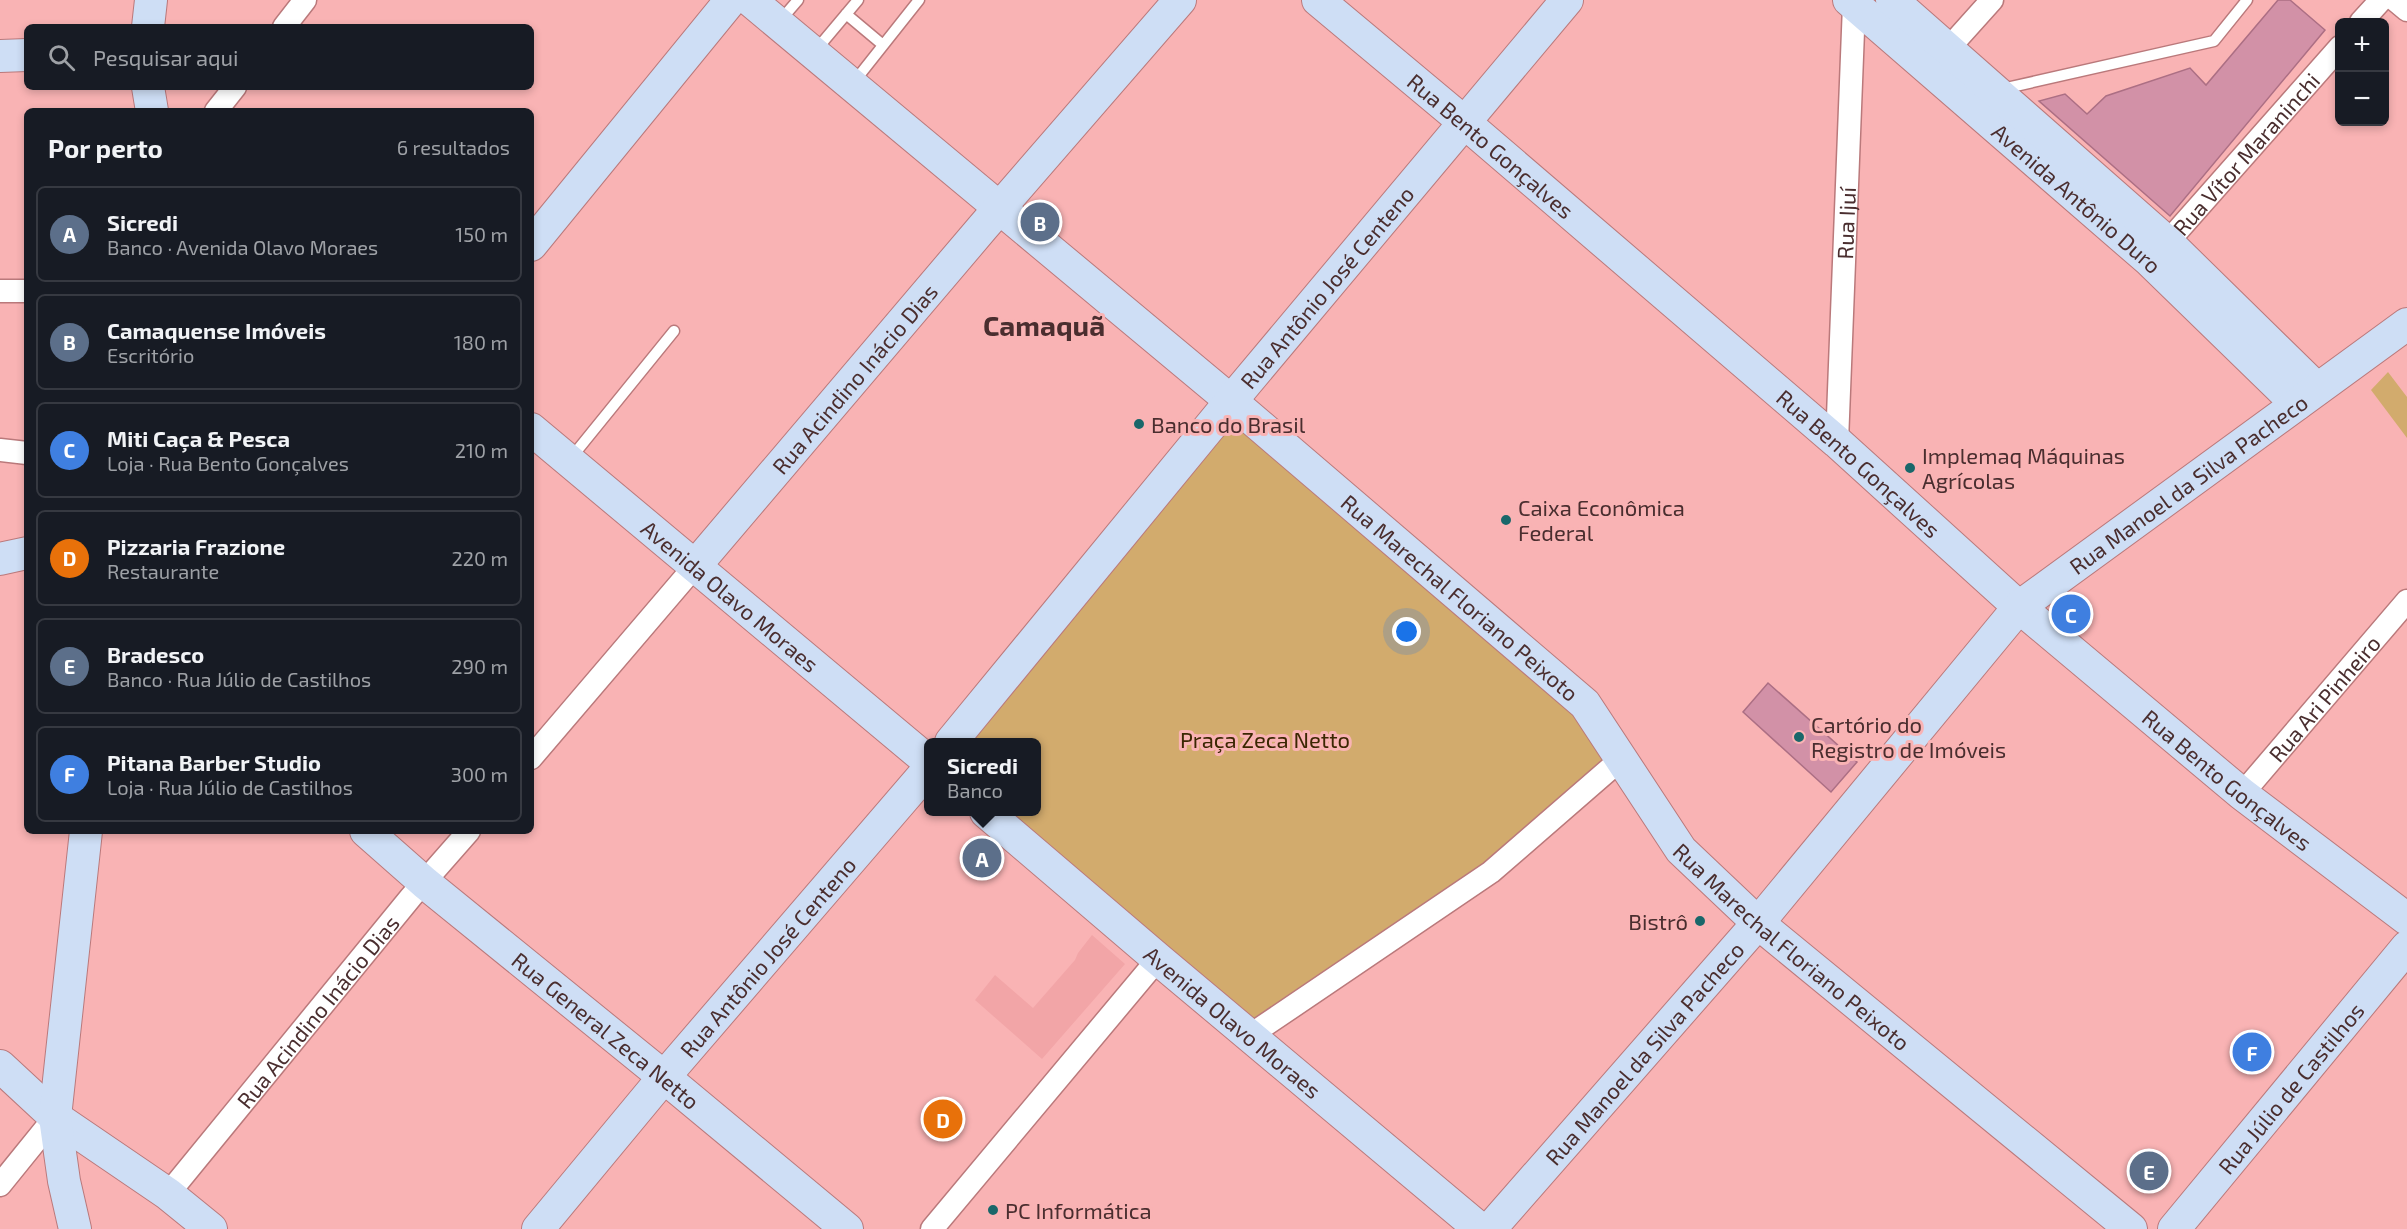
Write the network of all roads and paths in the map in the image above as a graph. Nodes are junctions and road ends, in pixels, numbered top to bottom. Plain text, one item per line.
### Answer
1 (151, 0) edge
2 (169, 0) edge
3 (305, 0) edge
4 (730, 0) edge
5 (750, 0) edge
6 (798, 0) edge
7 (858, 0) edge
8 (919, 0) edge
9 (1180, 0) edge
10 (1318, 0) edge
11 (1567, 0) edge
12 (1892, 0) edge
13 (1992, 0) edge
14 (2247, 0) edge
15 (2382, 0) edge
16 (2394, 0) edge
17 (1851, 2) edge
18 (2407, 10) edge
19 (846, 14) junction
20 (2365, 18) edge
21 (778, 23) junction
22 (148, 24) edge
23 (167, 24) edge
24 (286, 24) edge
25 (883, 45) junction
26 (813, 53) junction
27 (2335, 53) edge
28 (24, 55) edge
29 (0, 56) edge
30 (1939, 59) junction
31 (852, 85) junction
32 (143, 90) edge
33 (148, 90) edge
34 (163, 90) edge
35 (233, 90) edge
36 (1985, 99) junction
37 (142, 108) edge
38 (152, 108) edge
39 (161, 108) edge
40 (218, 108) edge
41 (1464, 122) junction
42 (1000, 209) junction
43 (534, 241) edge
44 (2158, 252) junction
45 (0, 291) edge
46 (24, 291) edge
47 (2407, 324) edge
48 (674, 331) dead end
49 (2307, 396) junction
50 (1231, 401) junction
51 (534, 432) edge
52 (1837, 442) junction
53 (0, 450) edge
54 (24, 453) edge
55 (569, 461) junction
56 (24, 553) edge
57 (0, 559) edge
58 (695, 566) junction
59 (2407, 602) edge
60 (2019, 608) junction
61 (954, 738) edge
62 (534, 754) edge
63 (924, 758) edge
64 (1620, 760) junction
65 (924, 775) edge
66 (2242, 794) junction
67 (991, 816) edge
68 (86, 834) edge
69 (369, 834) edge
70 (466, 834) edge
71 (424, 883) junction
72 (2407, 919) edge
73 (1758, 923) junction
74 (2407, 947) edge
75 (1158, 959) junction
76 (1250, 1036) junction
77 (0, 1066) edge
78 (664, 1077) junction
79 (56, 1117) junction
80 (0, 1185) edge
81 (168, 1194) junction
82 (75, 1229) edge
83 (211, 1229) edge
84 (538, 1229) edge
85 (847, 1229) edge
86 (932, 1229) edge
87 (1480, 1229) edge
88 (1490, 1229) edge
89 (2131, 1229) edge
90 (2174, 1229) edge

1 - 22 street
2 - 23 street
3 - 24 street
4 - 43 street
5 - 21 street, Rua Marechal Floriano Peixoto
6 - 21 lane
7 - 19 lane
8 - 25 lane
9 - 42 street, Rua Acindino Inácio Dias
10 - 41 street, Rua Bento Gonçalves
11 - 41 street, Rua Antônio José Centeno
12 - 30 street, Avenida Antônio Duro
13 - 30 street
14 - 36 lane
15 - 20 street
16 - 18 street
17 - 30 street, Avenida Antônio Duro
17 - 52 street, Rua Ijuí
19 - 25 lane
19 - 26 lane
21 - 26 street, Rua Marechal Floriano Peixoto
25 - 31 lane
26 - 31 street, Rua Marechal Floriano Peixoto
27 - 44 street, Rua Vítor Maraninchi
28 - 29 street
30 - 36 street, Avenida Antônio Duro
31 - 42 street, Rua Marechal Floriano Peixoto
32 - 37 street
33 - 38 street
34 - 39 street
35 - 40 street
36 - 44 street, Avenida Antônio Duro
41 - 50 street, Rua Antônio José Centeno
41 - 52 street, Rua Bento Gonçalves
42 - 50 street, Rua Marechal Floriano Peixoto
42 - 58 street, Rua Acindino Inácio Dias
44 - 49 street, Avenida Antônio Duro
45 - 46 street
47 - 49 street, Rua Manoel da Silva Pacheco
48 - 55 lane
49 - 60 street, Rua Manoel da Silva Pacheco
50 - 61 street, Rua Antônio José Centeno
50 - 64 street, Rua Marechal Floriano Peixoto
51 - 55 street, Avenida Olavo Moraes
52 - 60 street, Rua Bento Gonçalves
53 - 54 street
55 - 58 street, Avenida Olavo Moraes
56 - 57 street
58 - 62 street, Rua Acindino Inácio Dias
58 - 63 street, Avenida Olavo Moraes
59 - 66 street, Rua Ari Pinheiro
60 - 66 street, Rua Bento Gonçalves
60 - 73 street, Rua Manoel da Silva Pacheco
64 - 73 street, Rua Marechal Floriano Peixoto
64 - 76 street
65 - 78 street, Rua Antônio José Centeno
66 - 72 street, Rua Bento Gonçalves
67 - 75 street, Avenida Olavo Moraes
68 - 79 street
69 - 71 street, Rua General Zeca Netto
70 - 71 street, Rua Acindino Inácio Dias
71 - 78 street, Rua General Zeca Netto
71 - 81 street, Rua Acindino Inácio Dias
73 - 88 street, Rua Manoel da Silva Pacheco
73 - 89 street, Rua Marechal Floriano Peixoto
74 - 90 street, Rua Júlio de Castilhos
75 - 76 street, Avenida Olavo Moraes
75 - 86 street
76 - 87 street, Avenida Olavo Moraes
77 - 79 street
78 - 84 street, Rua Antônio José Centeno
78 - 85 street, Rua General Zeca Netto
79 - 80 street
79 - 81 street
79 - 82 street
81 - 83 street

